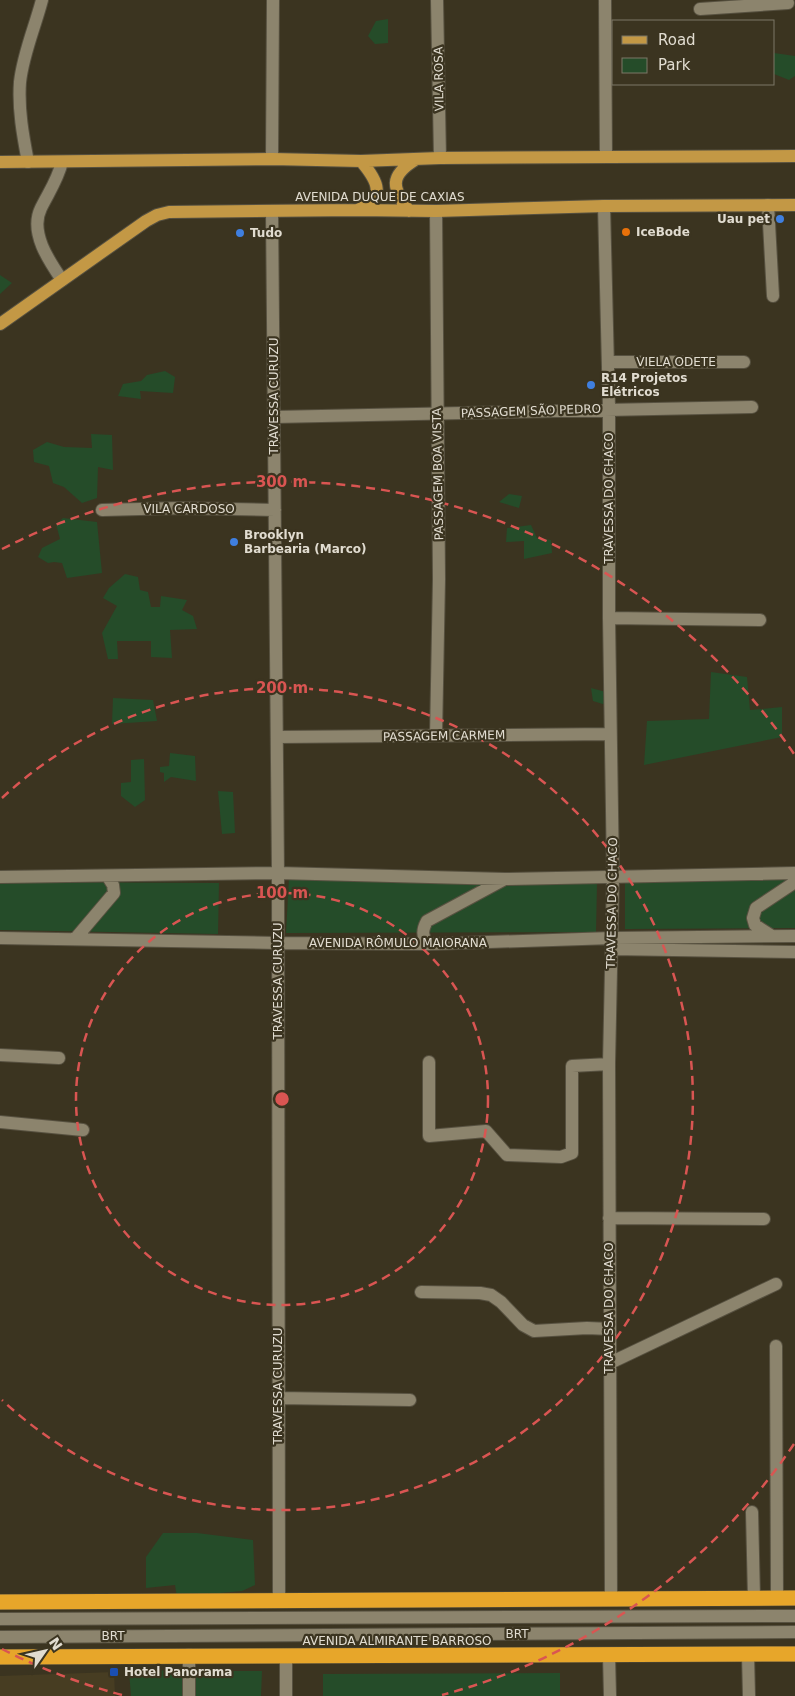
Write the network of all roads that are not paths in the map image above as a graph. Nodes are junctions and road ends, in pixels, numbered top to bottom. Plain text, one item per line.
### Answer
1 (42, 0) edge
2 (273, 0) edge
3 (437, 0) edge
4 (605, 0) edge
5 (790, 5) edge
6 (700, 9) dead end
7 (795, 156) edge
8 (606, 157) junction
9 (440, 158) junction
10 (272, 159) junction
11 (418, 159) junction
12 (361, 161) junction
13 (0, 162) edge
14 (28, 162) junction
15 (62, 162) junction
16 (768, 205) junction
17 (795, 205) edge
18 (604, 206) junction
19 (357, 210) junction
20 (272, 211) junction
21 (409, 211) junction
22 (436, 211) junction
23 (62, 280) junction
24 (773, 296) dead end
25 (0, 324) edge
26 (608, 362) junction
27 (744, 362) dead end
28 (752, 407) dead end
29 (609, 408) junction
30 (437, 415) junction
31 (274, 417) junction
32 (102, 510) dead end
33 (275, 510) junction
34 (609, 618) junction
35 (760, 620) dead end
36 (610, 734) junction
37 (436, 736) junction
38 (277, 737) junction
39 (278, 873) junction
40 (795, 873) edge
41 (613, 876) junction
42 (0, 877) edge
43 (108, 877) junction
44 (506, 879) junction
45 (795, 882) edge
46 (772, 936) junction
47 (795, 936) edge
48 (0, 938) edge
49 (75, 939) junction
50 (277, 943) junction
51 (429, 944) junction
52 (612, 944) junction
53 (795, 952) edge
54 (0, 1055) edge
55 (59, 1058) dead end
56 (429, 1062) dead end
57 (609, 1064) junction
58 (0, 1122) edge
59 (83, 1130) dead end
60 (609, 1218) junction
61 (764, 1220) dead end
62 (776, 1284) dead end
63 (421, 1292) dead end
64 (610, 1329) junction
65 (776, 1346) dead end
66 (610, 1364) junction
67 (278, 1398) junction
68 (410, 1400) dead end
69 (752, 1512) dead end
70 (754, 1598) junction
71 (777, 1598) junction
72 (795, 1598) edge
73 (611, 1599) junction
74 (278, 1601) junction
75 (0, 1602) edge
76 (795, 1616) edge
77 (0, 1619) edge
78 (795, 1632) edge
79 (0, 1637) edge
80 (795, 1654) edge
81 (189, 1655) junction
82 (748, 1655) junction
83 (0, 1656) edge
84 (286, 1656) junction
85 (609, 1656) junction
86 (189, 1696) edge
87 (286, 1696) edge
88 (610, 1696) edge
89 (749, 1696) edge

1 - 14 street
2 - 10 street
3 - 9 street, VILA ROSA
4 - 8 street
5 - 6 street
7 - 8 main road
8 - 9 main road
9 - 11 main road
10 - 12 main road
10 - 15 main road
11 - 12 main road
11 - 21 main road
12 - 19 main road
13 - 14 main road
14 - 15 main road
15 - 23 street
16 - 17 main road, AVENIDA DUQUE DE CAXIAS
16 - 18 main road, AVENIDA DUQUE DE CAXIAS
16 - 24 street
18 - 22 main road, AVENIDA DUQUE DE CAXIAS
18 - 26 street, TRAVESSA DO CHACO
19 - 20 main road, AVENIDA DUQUE DE CAXIAS
19 - 21 main road, AVENIDA DUQUE DE CAXIAS
20 - 23 main road, AVENIDA DUQUE DE CAXIAS
20 - 31 street, TRAVESSA CURUZU
21 - 22 main road, AVENIDA DUQUE DE CAXIAS
22 - 30 street, PASSAGEM BOA VISTA
23 - 25 main road, AVENIDA DUQUE DE CAXIAS
26 - 27 street, VIELA ODETE
26 - 29 street, TRAVESSA DO CHACO
28 - 29 street, PASSAGEM SÃO PEDRO
29 - 30 street, PASSAGEM SÃO PEDRO
29 - 34 street, TRAVESSA DO CHACO
30 - 31 street, PASSAGEM SÃO PEDRO
30 - 37 street, PASSAGEM BOA VISTA
31 - 33 street, TRAVESSA CURUZU
32 - 33 street, VILA CARDOSO
33 - 38 street, TRAVESSA CURUZU
34 - 35 street
34 - 36 street, TRAVESSA DO CHACO
36 - 37 street, PASSAGEM CARMEM
36 - 41 street, TRAVESSA DO CHACO
37 - 38 street, PASSAGEM CARMEM
38 - 39 street, TRAVESSA CURUZU
39 - 43 street
39 - 44 street
39 - 50 street, TRAVESSA CURUZU
40 - 41 street
41 - 44 street
41 - 52 street, TRAVESSA DO CHACO
42 - 43 street
43 - 49 street
44 - 51 street
45 - 46 street
46 - 47 street, AVENIDA RÔMULO MAIORANA
46 - 52 street, AVENIDA RÔMULO MAIORANA
48 - 49 street, AVENIDA RÔMULO MAIORANA
49 - 50 street, AVENIDA RÔMULO MAIORANA
50 - 51 street, AVENIDA RÔMULO MAIORANA
50 - 67 street, TRAVESSA CURUZU
51 - 52 street, AVENIDA RÔMULO MAIORANA
52 - 53 street
52 - 57 street, TRAVESSA DO CHACO
54 - 55 street
56 - 57 street
57 - 60 street, TRAVESSA DO CHACO
58 - 59 street
60 - 61 street
60 - 64 street, TRAVESSA DO CHACO
62 - 66 street
63 - 64 street
64 - 66 street, TRAVESSA DO CHACO
65 - 71 street
66 - 73 street, TRAVESSA DO CHACO
67 - 68 street
67 - 74 street, TRAVESSA CURUZU
69 - 70 street
70 - 71 highway
70 - 73 highway
71 - 72 highway
73 - 74 highway
74 - 75 highway
76 - 77 street, BRT
78 - 79 street, BRT
80 - 82 highway, AVENIDA ALMIRANTE BARROSO
81 - 83 highway, AVENIDA ALMIRANTE BARROSO
81 - 84 highway, AVENIDA ALMIRANTE BARROSO
81 - 86 street
82 - 85 highway, AVENIDA ALMIRANTE BARROSO
82 - 89 street
84 - 85 highway, AVENIDA ALMIRANTE BARROSO
84 - 87 street
85 - 88 street

